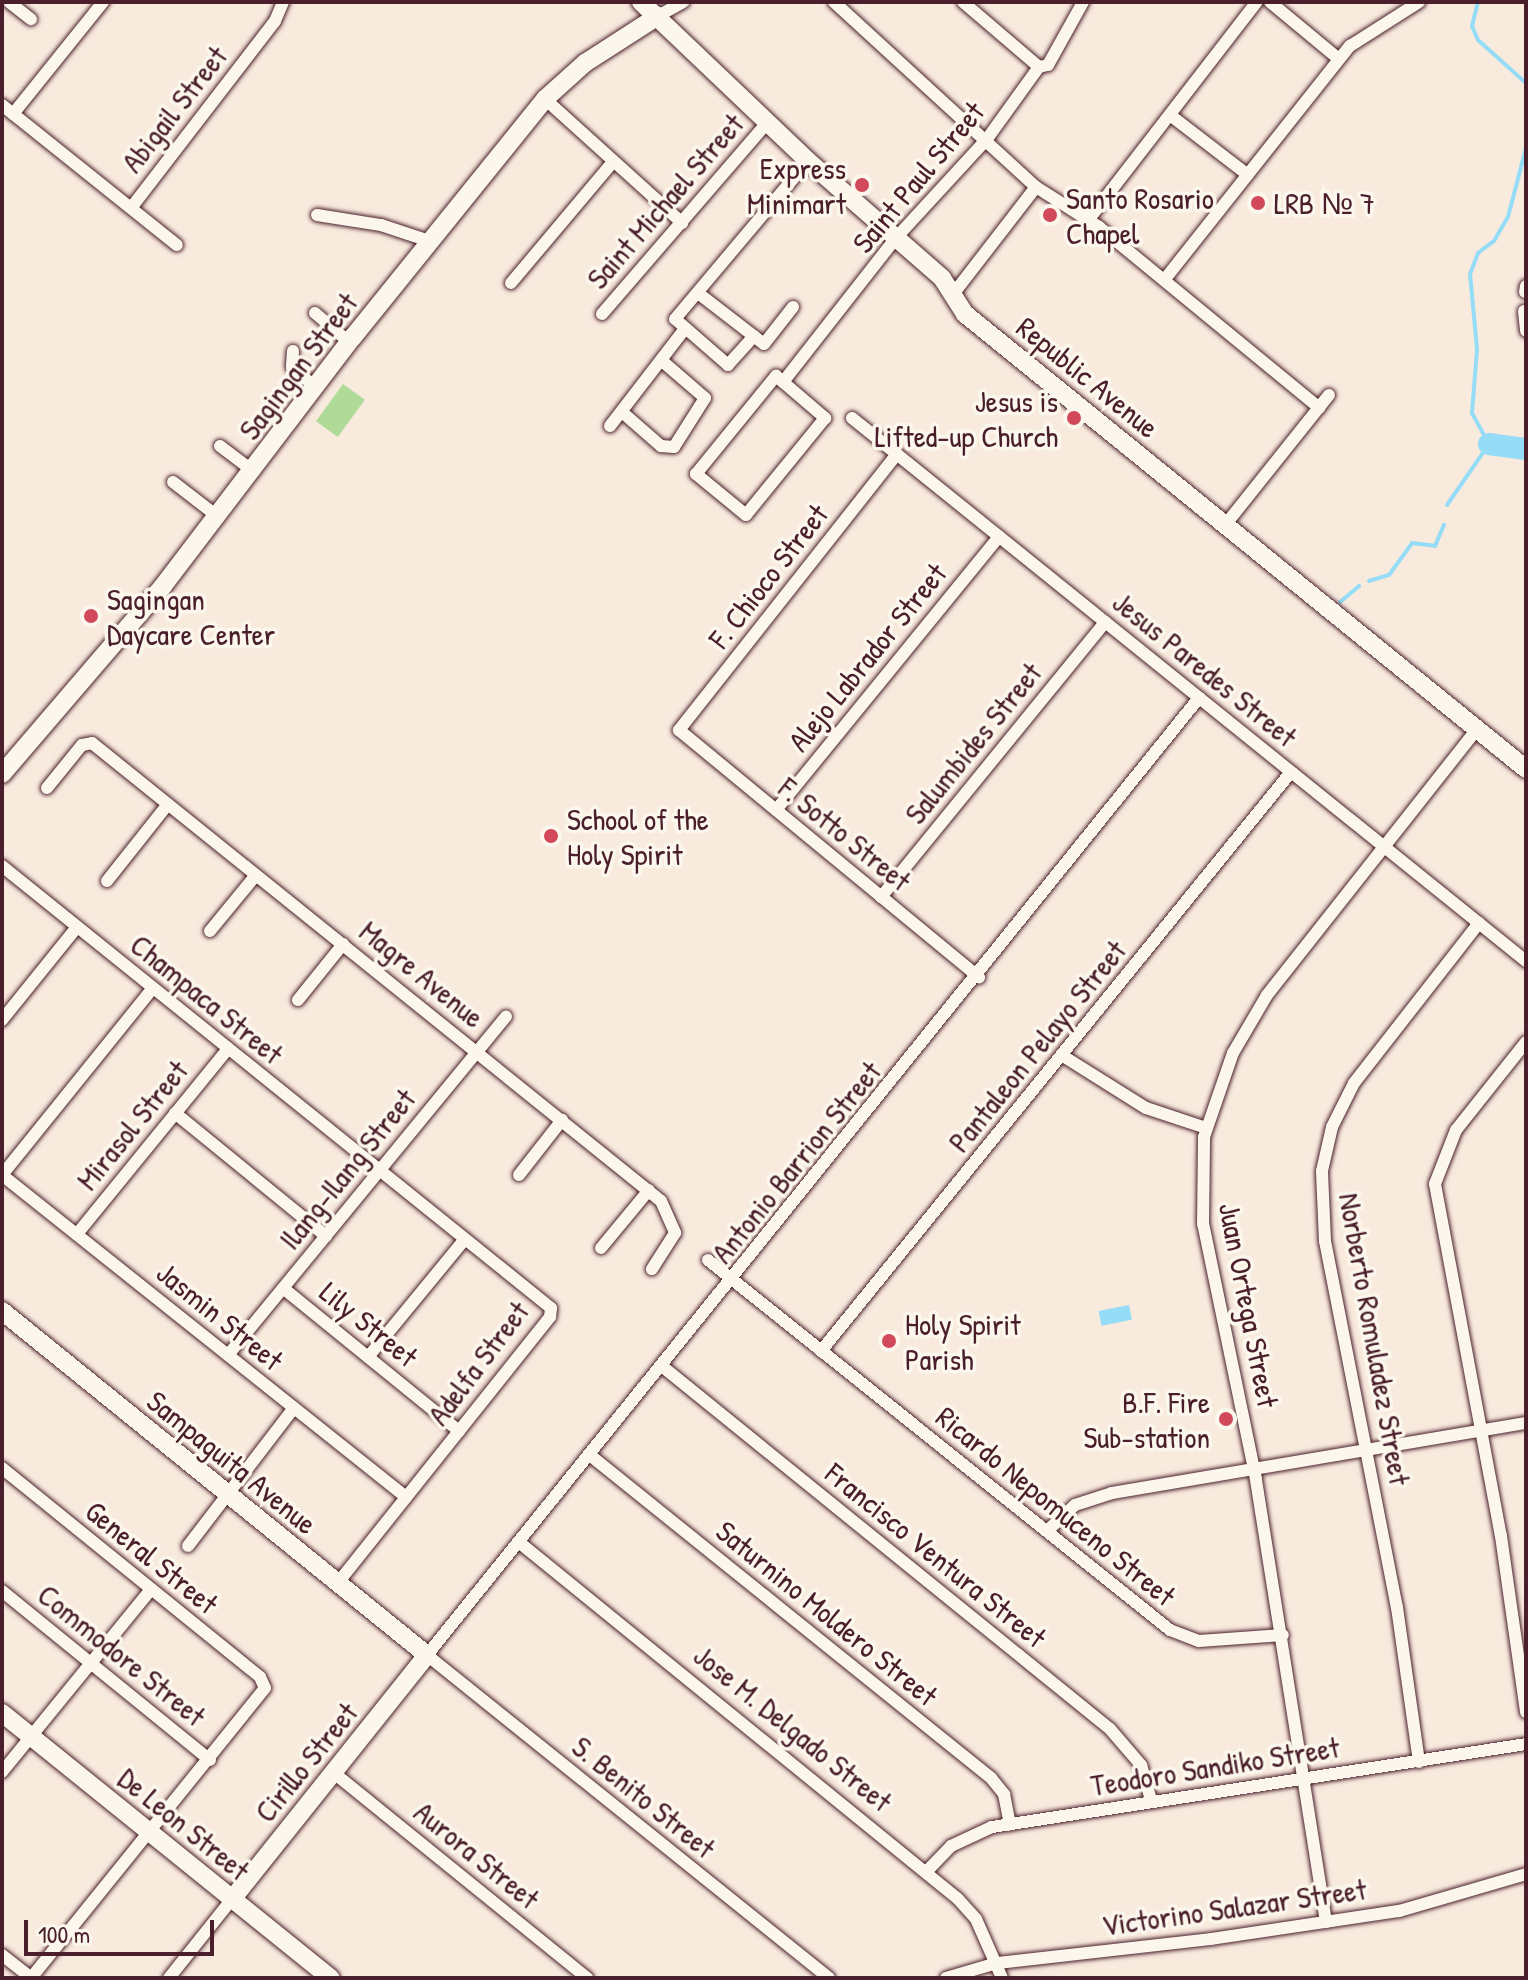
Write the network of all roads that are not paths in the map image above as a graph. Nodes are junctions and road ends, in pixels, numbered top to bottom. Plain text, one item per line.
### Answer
1 (9, 2) edge
2 (103, 2) edge
3 (283, 2) edge
4 (641, 2) edge
5 (683, 2) edge
6 (834, 2) edge
7 (963, 2) edge
8 (1083, 2) edge
9 (1257, 2) edge
10 (1270, 2) edge
11 (1419, 2) edge
12 (658, 16) junction
13 (31, 19) dead end
14 (1339, 59) junction
15 (1039, 67) junction
16 (545, 99) junction
17 (2, 105) edge
18 (13, 114) junction
19 (1170, 115) junction
20 (767, 123) junction
21 (987, 139) junction
22 (808, 161) junction
23 (612, 163) junction
24 (1248, 175) junction
25 (1036, 187) junction
26 (131, 208) junction
27 (317, 215) dead end
28 (1089, 219) junction
29 (682, 223) junction
30 (895, 239) junction
31 (432, 242) junction
32 (177, 245) dead end
33 (1165, 279) junction
34 (511, 283) dead end
35 (698, 293) junction
36 (954, 293) junction
37 (793, 307) dead end
38 (1524, 311) dead end
39 (315, 313) dead end
40 (602, 314) dead end
41 (684, 330) junction
42 (1526, 331) edge
43 (754, 336) junction
44 (349, 342) junction
45 (293, 351) dead end
46 (661, 360) junction
47 (783, 382) junction
48 (315, 387) junction
49 (1329, 395) dead end
50 (1319, 408) junction
51 (622, 412) junction
52 (852, 418) dead end
53 (610, 426) dead end
54 (220, 446) dead end
55 (897, 454) junction
56 (253, 471) junction
57 (173, 482) dead end
58 (217, 516) junction
59 (1226, 524) junction
60 (999, 537) junction
61 (1105, 622) junction
62 (1199, 698) junction
63 (1477, 729) junction
64 (679, 730) joint
65 (1526, 769) edge
66 (1291, 772) junction
67 (2, 774) edge
68 (47, 788) dead end
69 (168, 804) junction
70 (776, 810) junction
71 (1384, 847) junction
72 (3, 869) edge
73 (256, 875) junction
74 (107, 881) dead end
75 (881, 897) junction
76 (1479, 923) junction
77 (77, 927) junction
78 (210, 931) dead end
79 (343, 944) junction
80 (1526, 961) edge
81 (979, 977) junction
82 (153, 988) junction
83 (298, 1000) dead end
84 (506, 1016) dead end
85 (2, 1020) edge
86 (1526, 1042) edge
87 (228, 1049) junction
88 (477, 1051) junction
89 (1063, 1056) junction
90 (175, 1113) junction
91 (562, 1120) junction
92 (1206, 1128) junction
93 (379, 1171) junction
94 (2, 1175) edge
95 (519, 1175) dead end
96 (649, 1190) junction
97 (77, 1234) junction
98 (326, 1236) junction
99 (464, 1240) junction
100 (601, 1248) dead end
101 (708, 1260) dead end
102 (652, 1269) dead end
103 (733, 1280) junction
104 (283, 1288) junction
105 (2, 1311) edge
106 (821, 1351) junction
107 (228, 1355) junction
108 (368, 1357) junction
109 (663, 1367) junction
110 (294, 1408) junction
111 (1526, 1423) edge
112 (1481, 1430) junction
113 (459, 1431) junction
114 (1366, 1449) junction
115 (591, 1456) junction
116 (2, 1468) edge
117 (1254, 1468) junction
118 (231, 1490) junction
119 (406, 1497) junction
120 (1047, 1531) junction
121 (520, 1543) junction
122 (188, 1546) dead end
123 (338, 1583) junction
124 (151, 1589) junction
125 (2, 1591) edge
126 (1283, 1635) junction
127 (427, 1655) junction
128 (91, 1663) junction
129 (1526, 1712) edge
130 (2, 1713) edge
131 (31, 1736) junction
132 (1526, 1744) edge
133 (210, 1760) junction
134 (1419, 1762) junction
135 (2, 1772) edge
136 (334, 1773) junction
137 (1304, 1779) junction
138 (1151, 1801) junction
139 (1010, 1824) junction
140 (151, 1832) junction
141 (926, 1872) junction
142 (1526, 1874) edge
143 (232, 1899) junction
144 (1326, 1922) junction
145 (2, 1955) edge
146 (997, 1963) junction
147 (31, 1978) edge
148 (169, 1978) edge
149 (330, 1978) edge
150 (587, 1978) edge
151 (829, 1978) edge
152 (946, 1978) edge
153 (1002, 1978) edge

1 - 13 street
2 - 18 street
3 - 26 street, Abigail Street
4 - 12 main road, Republic Avenue
5 - 12 street
6 - 21 street
7 - 15 street
8 - 15 street, Saint Paul Street
9 - 19 street
10 - 14 street
11 - 14 street
12 - 16 main road, Sagingan Street
12 - 20 main road, Republic Avenue
14 - 24 street
15 - 21 street, Saint Paul Street
16 - 23 street
16 - 31 main road, Sagingan Street
17 - 18 street
18 - 26 street
19 - 24 street
19 - 28 street
20 - 22 main road, Republic Avenue
20 - 29 street, Saint Michael Street
21 - 25 street
21 - 30 street, Saint Paul Street
22 - 30 main road, Republic Avenue
22 - 35 street
23 - 29 street
23 - 34 street
24 - 33 street
25 - 28 street
25 - 36 street
26 - 32 street
27 - 31 street
28 - 33 street
29 - 40 street, Saint Michael Street
30 - 36 main road, Republic Avenue
30 - 47 street, Saint Paul Street
31 - 44 main road, Sagingan Street
33 - 50 street
35 - 41 street
35 - 43 street
36 - 59 main road, Republic Avenue
37 - 43 street
38 - 42 street
39 - 44 street
41 - 43 street
41 - 46 street
44 - 48 main road, Sagingan Street
45 - 48 street
46 - 51 street
46 - 51 street
47 - 47 street, Saint Paul Street
48 - 56 main road, Sagingan Street
49 - 50 street
50 - 59 street
51 - 53 street
52 - 55 street, Jesus Paredes Street
54 - 56 street
55 - 60 street, Jesus Paredes Street
55 - 64 street, F. Chioco Street
56 - 58 main road, Sagingan Street
57 - 58 street
58 - 67 main road, Sagingan Street
59 - 63 main road, Republic Avenue
60 - 61 street, Jesus Paredes Street
60 - 70 street, Alejo Labrador Street
61 - 62 street, Jesus Paredes Street
61 - 75 street, Salumbides Street
62 - 66 street, Jesus Paredes Street
62 - 81 street, Antonio Barrion Street
63 - 65 main road, Republic Avenue
63 - 71 street, Juan Ortega Street
64 - 70 street, F. Sotto Street
66 - 71 street, Jesus Paredes Street
66 - 89 street, Pantaleon Pelayo Street
68 - 69 street, Magre Avenue
69 - 73 street, Magre Avenue
69 - 74 street
70 - 75 street, F. Sotto Street
71 - 76 street, Jesus Paredes Street
71 - 92 street, Juan Ortega Street
72 - 77 street, Champaca Street
73 - 78 street
73 - 79 street, Magre Avenue
75 - 81 street, F. Sotto Street
76 - 80 street, Jesus Paredes Street
76 - 114 street, Norberto Romuladez Street
77 - 82 street, Champaca Street
77 - 85 street
79 - 83 street
79 - 88 street, Magre Avenue
81 - 103 street, Antonio Barrion Street
82 - 87 street, Champaca Street
82 - 94 street
84 - 88 street, Ilang-Ilang Street
86 - 112 street
87 - 90 street, Mirasol Street
87 - 93 street, Champaca Street
88 - 91 street, Magre Avenue
88 - 93 street, Ilang-Ilang Street
89 - 92 street
89 - 106 street, Pantaleon Pelayo Street
90 - 97 street, Mirasol Street
90 - 98 street
91 - 95 street
91 - 96 street, Magre Avenue
92 - 117 street, Juan Ortega Street
93 - 98 street, Ilang-Ilang Street
93 - 99 street, Adelfa Street
94 - 97 street, Jasmin Street
96 - 100 street
96 - 102 street, Magre Avenue
97 - 107 street, Jasmin Street
98 - 104 street, Ilang-Ilang Street
99 - 108 street
99 - 113 street, Adelfa Street
101 - 103 street, Ricardo Nepomuceno Street
103 - 106 street, Ricardo Nepomuceno Street
103 - 109 street, Antonio Barrion Street
104 - 107 street, Ilang-Ilang Street
104 - 108 street, Lily Street
105 - 118 main road, Sampaguita Avenue
106 - 120 street, Ricardo Nepomuceno Street
107 - 110 street, Jasmin Street
108 - 113 street, Lily Street
109 - 115 street, Antonio Barrion Street
109 - 138 street, Francisco Ventura Street
110 - 118 street
110 - 119 street, Jasmin Street
111 - 112 street
112 - 114 street
112 - 129 street
113 - 119 street, Adelfa Street
114 - 117 street
114 - 134 street, Norberto Romuladez Street
115 - 121 street, Antonio Barrion Street
115 - 139 street, Saturnino Moldero Street
116 - 124 street, General Street
117 - 120 street
117 - 126 street, Juan Ortega Street
118 - 122 street
118 - 123 main road, Sampaguita Avenue
119 - 123 street, Adelfa Street
120 - 126 street, Ricardo Nepomuceno Street
121 - 127 street, Antonio Barrion Street
121 - 141 street, Jose M. Delgado Street
123 - 127 main road, Sampaguita Avenue
124 - 128 street
124 - 133 street, General Street
125 - 128 street, Commodore Street
126 - 137 street, Juan Ortega Street
127 - 136 main road, Cirillo Street
127 - 151 street, S. Benito Street
128 - 131 street
128 - 133 street, Commodore Street
130 - 131 main road, De Leon Street
131 - 135 street
131 - 140 main road, De Leon Street
132 - 134 street, Teodoro Sandiko Street
133 - 140 street
134 - 137 street, Teodoro Sandiko Street
136 - 143 main road, Cirillo Street
136 - 150 street, Aurora Street
137 - 138 street, Teodoro Sandiko Street
137 - 144 street, Juan Ortega Street
138 - 139 street, Teodoro Sandiko Street
139 - 141 street, Teodoro Sandiko Street
140 - 143 main road, De Leon Street
140 - 147 street
141 - 146 street, Jose M. Delgado Street
142 - 144 street, Victorino Salazar Street
143 - 148 street, Cirillo Street
143 - 149 main road, De Leon Street
144 - 146 street, Victorino Salazar Street
145 - 147 street
146 - 152 street, Victorino Salazar Street
146 - 153 street, Jose M. Delgado Street

